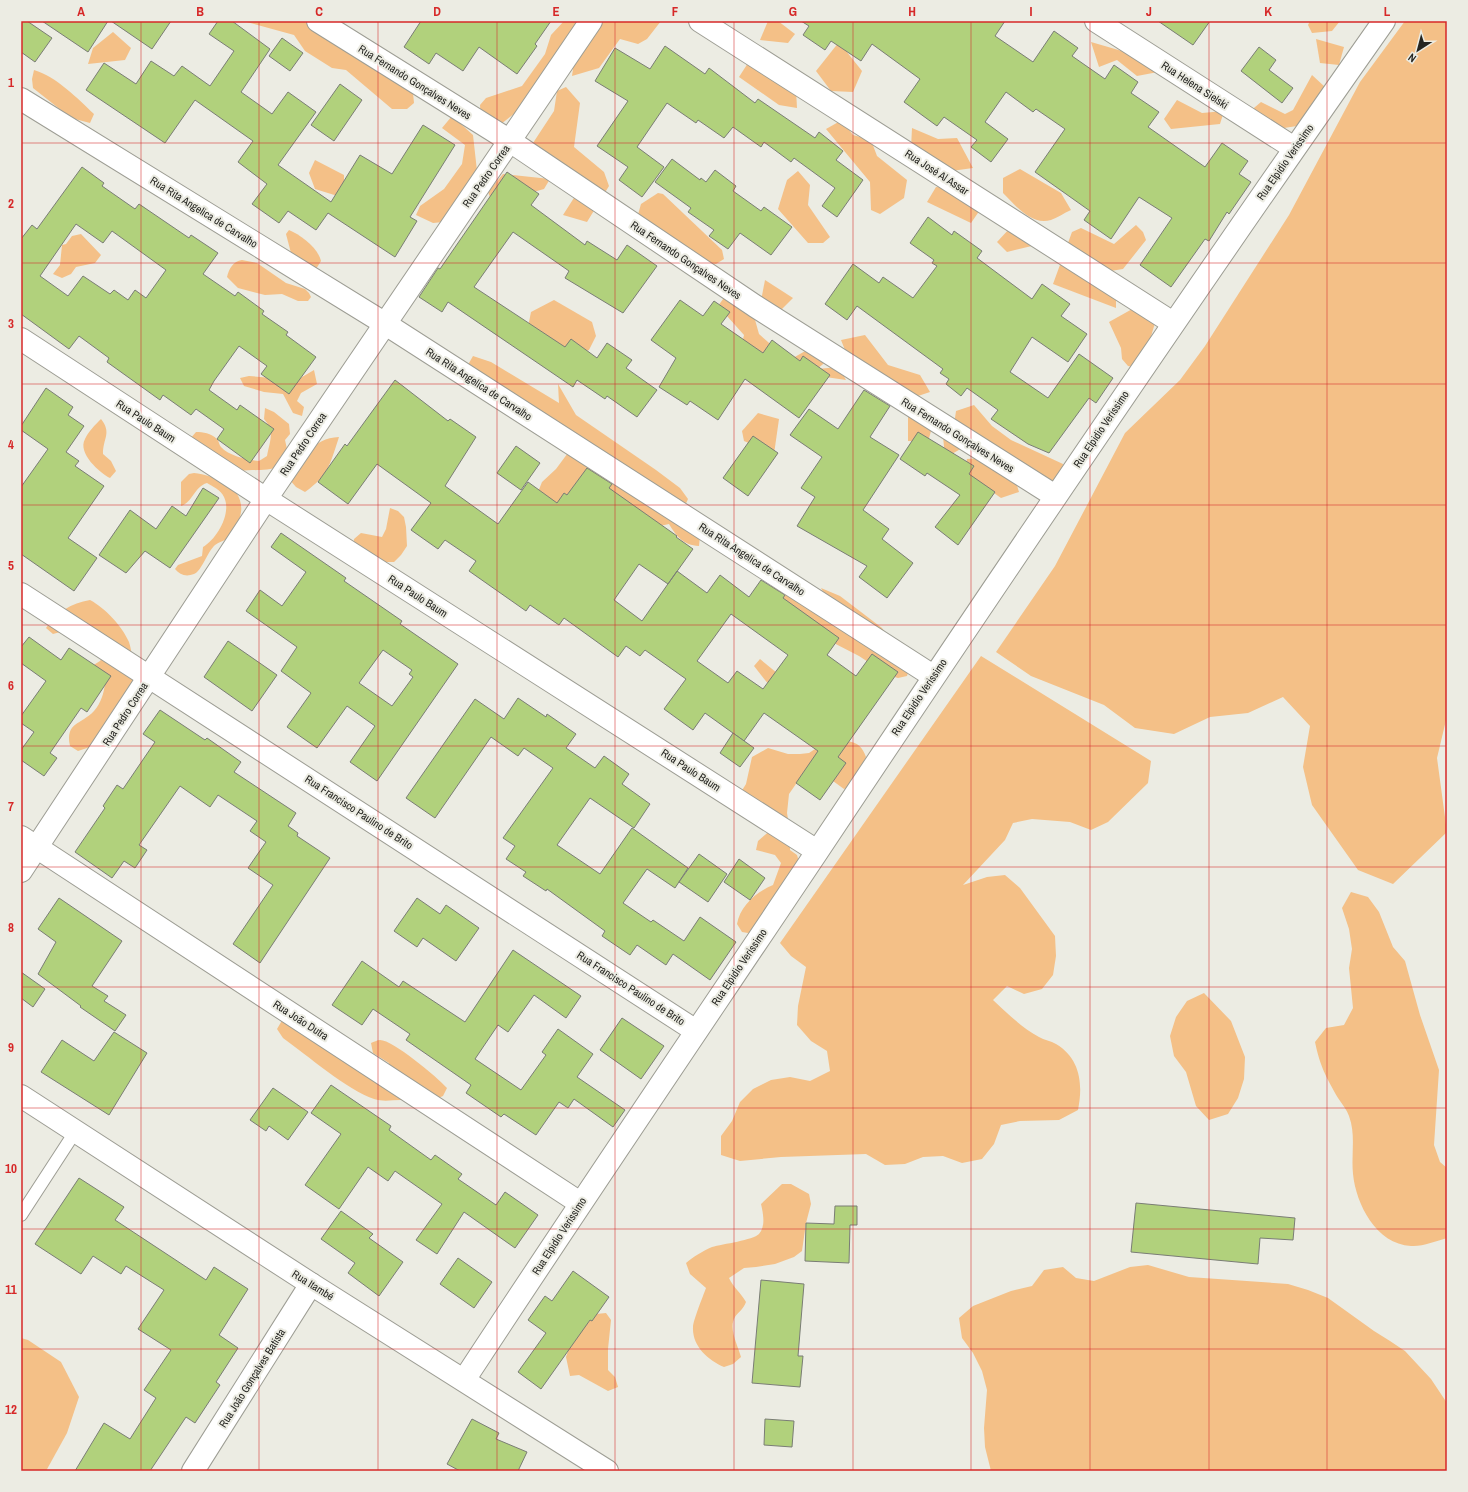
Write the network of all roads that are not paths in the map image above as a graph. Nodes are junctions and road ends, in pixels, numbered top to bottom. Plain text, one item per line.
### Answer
1 (318, 21) edge
2 (591, 21) edge
3 (700, 21) edge
4 (1096, 21) edge
5 (1384, 21) edge
6 (21, 99) edge
7 (510, 141) junction
8 (1294, 148) junction
9 (384, 323) junction
10 (1173, 323) junction
11 (21, 339) edge
12 (1055, 496) junction
13 (266, 499) junction
14 (21, 594) edge
15 (150, 676) junction
16 (933, 676) junction
17 (29, 842) edge
18 (817, 851) junction
19 (21, 871) edge
20 (696, 1031) junction
21 (21, 1096) edge
22 (75, 1132) junction
23 (580, 1203) junction
24 (21, 1215) edge
25 (311, 1284) junction
26 (464, 1380) junction
27 (193, 1471) edge
28 (607, 1471) edge

1 - 7 street, Rua Fernando Gonçalves Neves
2 - 7 street, Rua Pedro Correa
3 - 10 street, Rua José Al Assar
4 - 8 street, Rua Helena Sielski
5 - 8 street, Rua Elpidio Verissimo
6 - 9 street, Rua Rita Angelica de Carvalho
7 - 9 street, Rua Pedro Correa
7 - 12 street, Rua Fernando Gonçalves Neves
8 - 10 street, Rua Elpidio Verissimo
9 - 13 street, Rua Pedro Correa
9 - 16 street, Rua Rita Angelica de Carvalho
10 - 12 street, Rua Elpidio Verissimo
11 - 13 street, Rua Paulo Baum
12 - 16 street, Rua Elpidio Verissimo
13 - 15 street, Rua Pedro Correa
13 - 18 street, Rua Paulo Baum
14 - 15 street, Rua Francisco Paulino de Brito
15 - 17 street, Rua Pedro Correa
15 - 20 street, Rua Francisco Paulino de Brito
16 - 18 street, Rua Elpidio Verissimo
17 - 19 street, Rua Pedro Correa
17 - 23 street, Rua João Dutra
18 - 20 street, Rua Elpidio Verissimo
20 - 23 street, Rua Elpidio Verissimo
21 - 22 street, Rua Itambé
22 - 24 lane
22 - 25 street, Rua Itambé
23 - 26 street, Rua Elpidio Verissimo
25 - 26 street, Rua Itambé
25 - 27 street, Rua João Gonçalves Batista
26 - 28 street, Rua Itambé

